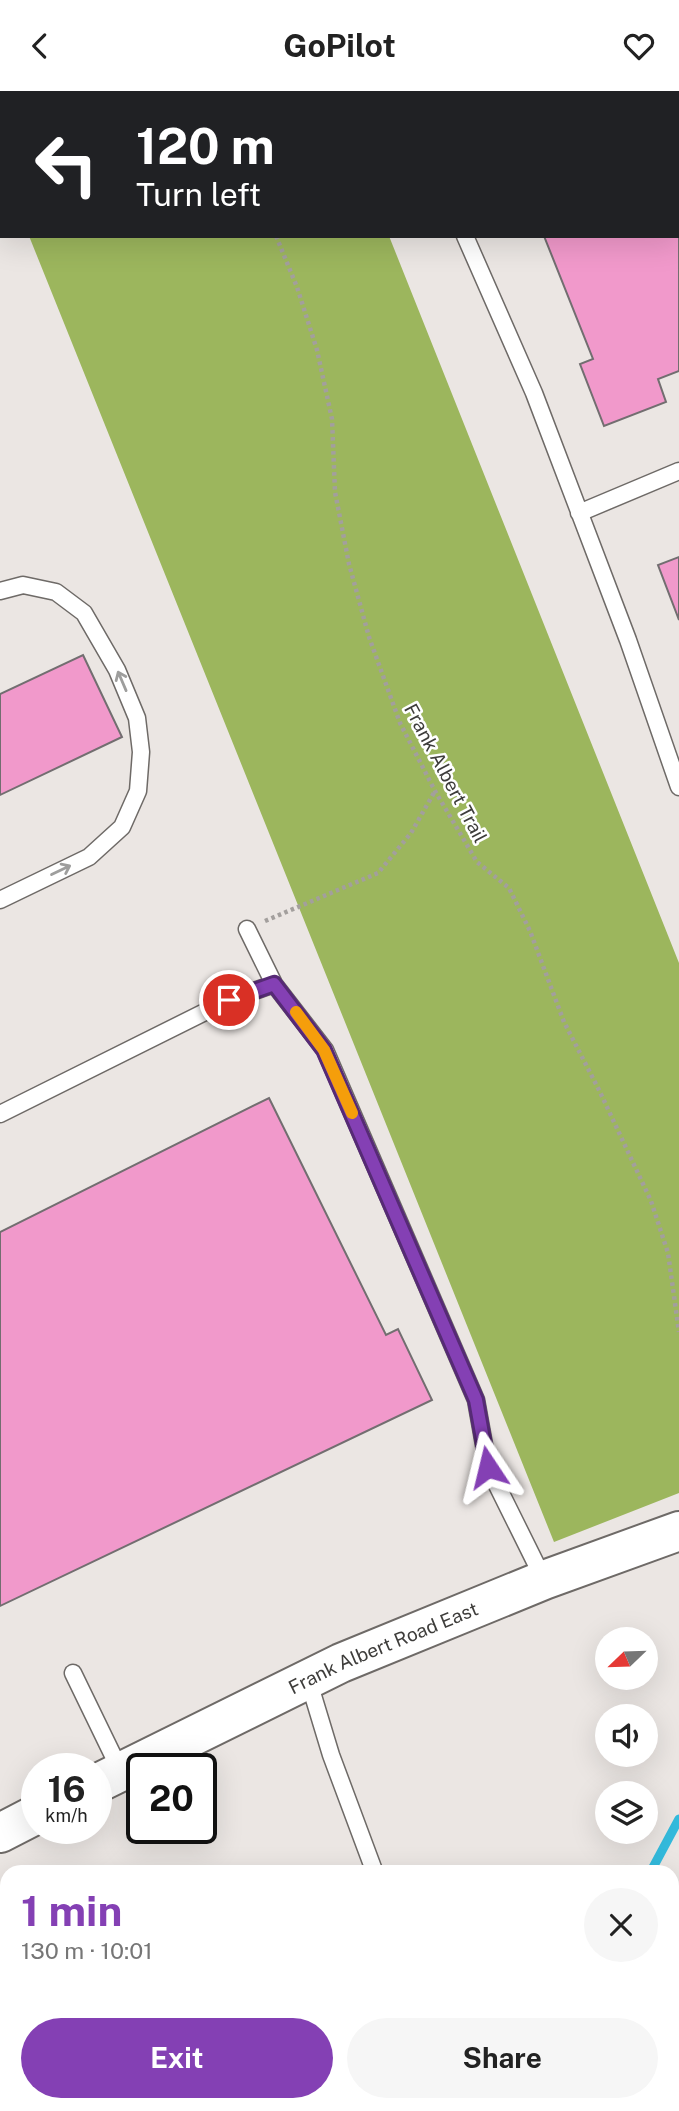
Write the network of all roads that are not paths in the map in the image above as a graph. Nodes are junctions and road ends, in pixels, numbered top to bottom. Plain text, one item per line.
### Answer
1 (466, 238) edge
2 (679, 471) edge
3 (579, 513) junction
4 (0, 591) edge
5 (679, 787) edge
6 (0, 900) edge
7 (247, 929) road end
8 (274, 984) junction
9 (0, 1114) edge
10 (679, 1531) edge
11 (544, 1580) junction
12 (74, 1673) dead end
13 (308, 1679) junction
14 (101, 1753) edge
15 (112, 1777) edge
16 (21, 1822) edge
17 (0, 1832) edge
18 (373, 1865) edge

1 - 3 lane
2 - 3 lane
3 - 5 lane
6 -> 4 lane
7 - 8 lane
8 - 9 lane
8 - 11 lane
10 - 11 street, Frank Albert Road East
11 - 13 street, Frank Albert Road East
12 - 14 lane
13 - 15 street, Frank Albert Road East
13 - 18 lane
16 - 17 street

